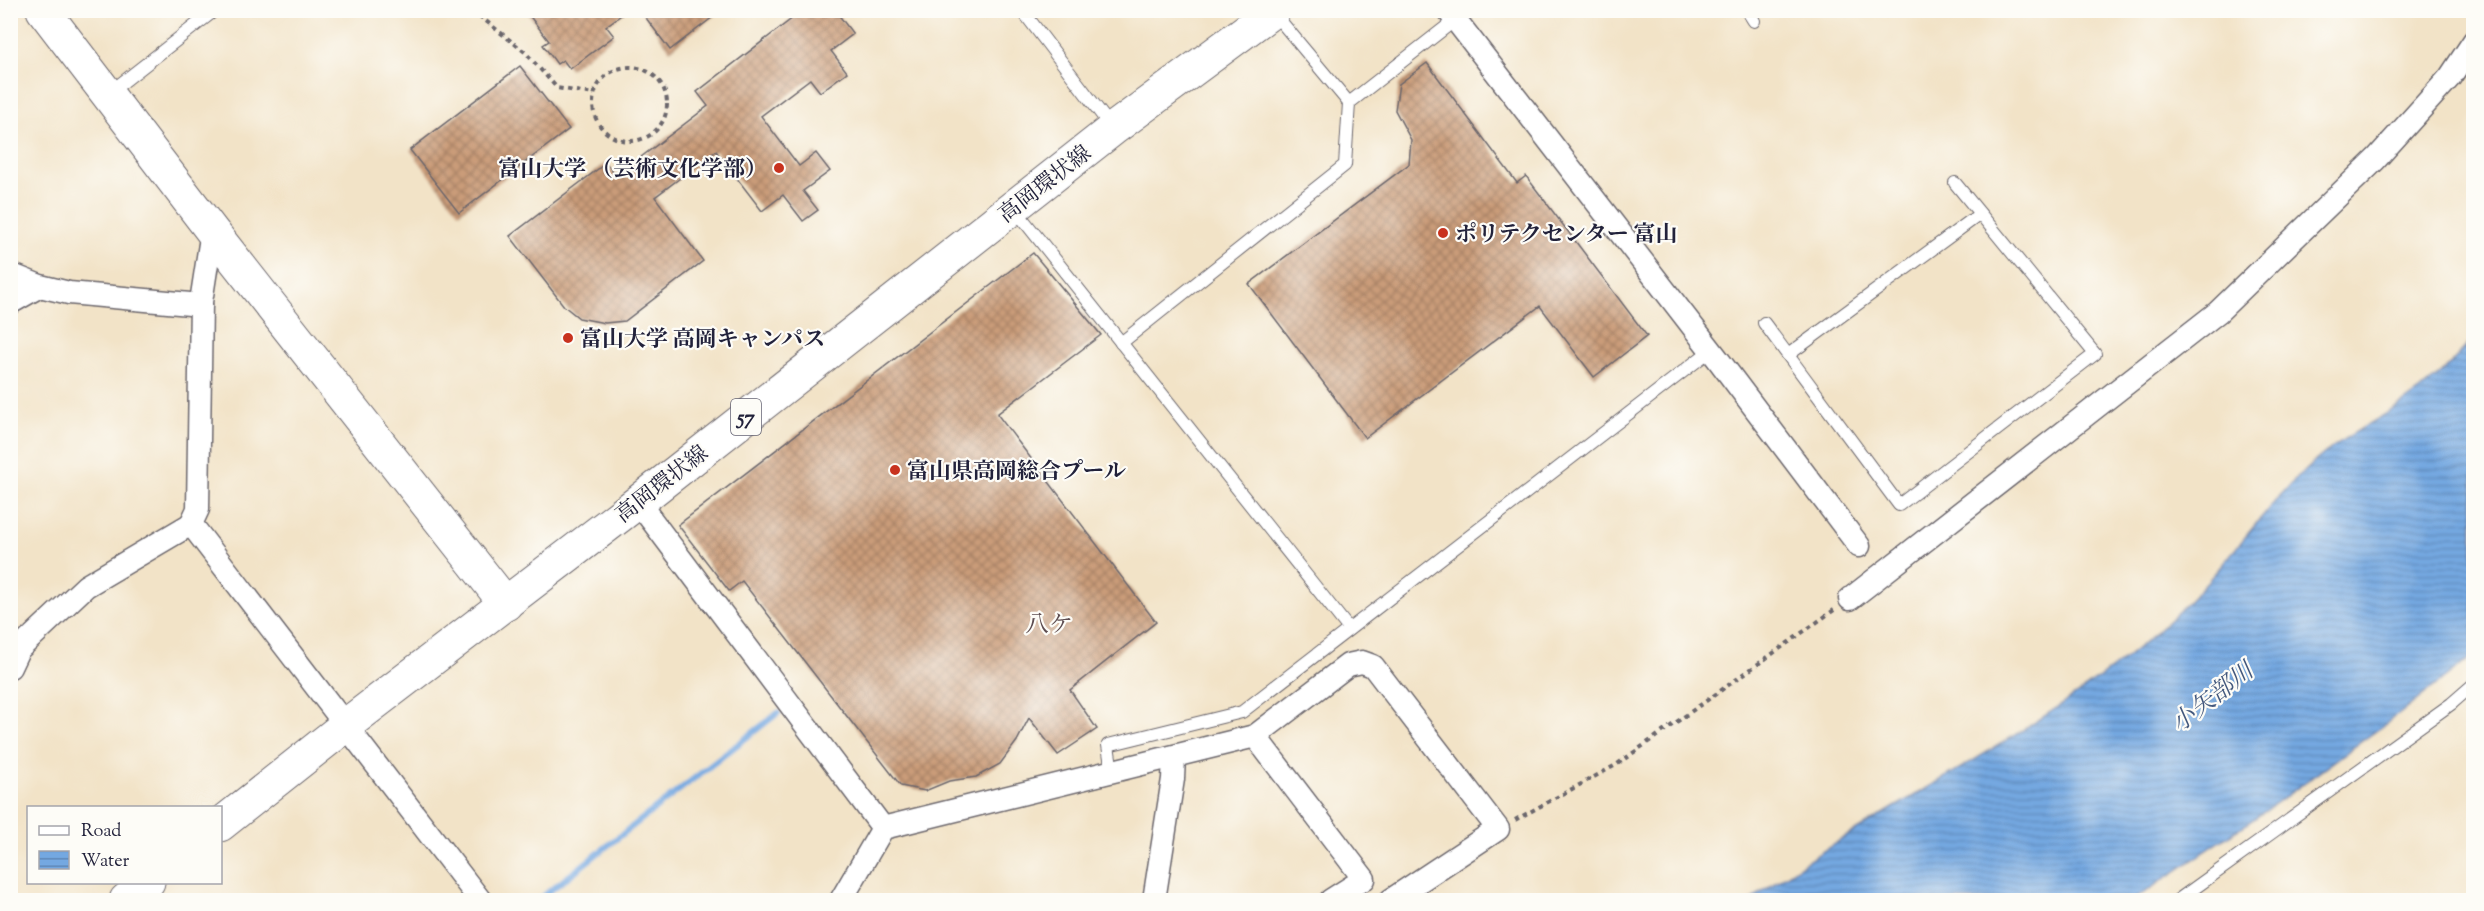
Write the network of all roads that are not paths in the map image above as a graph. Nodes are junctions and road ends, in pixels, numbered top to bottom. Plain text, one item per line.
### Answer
1 (43, 10) edge
2 (215, 10) edge
3 (1022, 10) edge
4 (1273, 11) edge
5 (1452, 15) edge
6 (2474, 41) edge
7 (108, 94) junction
8 (1349, 103) junction
9 (1113, 129) junction
10 (1955, 183) dead end
11 (1013, 207) junction
12 (1980, 214) junction
13 (212, 231) junction
14 (10, 274) edge
15 (40, 286) junction
16 (10, 303) edge
17 (201, 305) junction
18 (1764, 323) dead end
19 (1121, 343) junction
20 (1711, 350) junction
21 (1788, 355) junction
22 (638, 502) junction
23 (190, 524) junction
24 (1859, 546) dead end
25 (1850, 599) road end
26 (506, 604) junction
27 (1349, 629) junction
28 (10, 668) edge
29 (2474, 684) edge
30 (345, 726) junction
31 (1255, 736) junction
32 (1174, 757) junction
33 (1112, 772) junction
34 (222, 823) edge
35 (883, 828) junction
36 (146, 884) edge
37 (126, 900) edge
38 (480, 900) edge
39 (841, 900) edge
40 (1154, 900) edge
41 (1331, 900) edge
42 (1391, 900) edge
43 (2178, 900) edge

1 - 7 main road
2 - 7 lane
3 - 9 lane
4 - 8 lane
4 - 9 main road, 高岡環状線 / 57
5 - 8 lane
5 - 20 street
6 - 25 street
7 - 13 main road
8 - 19 lane
9 - 11 main road, 高岡環状線 / 57
10 - 12 lane
11 - 19 lane
11 - 22 main road, 高岡環状線 / 57
12 - 21 lane
12 - 21 lane
13 - 17 street
13 - 26 main road
14 - 15 street
15 - 16 street
15 - 17 street
17 - 23 street
18 - 21 lane
19 - 27 lane
20 - 24 street
20 - 27 lane
22 - 26 main road, 高岡環状線 / 57
22 - 35 street
23 - 28 street
23 - 30 street
26 - 30 main road, 高岡環状線 / 57
27 - 33 lane
29 - 43 lane
30 - 34 main road, 高岡環状線 / 57
30 - 38 street
31 - 32 street
31 - 41 street
31 - 42 street
32 - 33 street
32 - 40 street
33 - 35 street
35 - 39 street
36 - 37 main road

